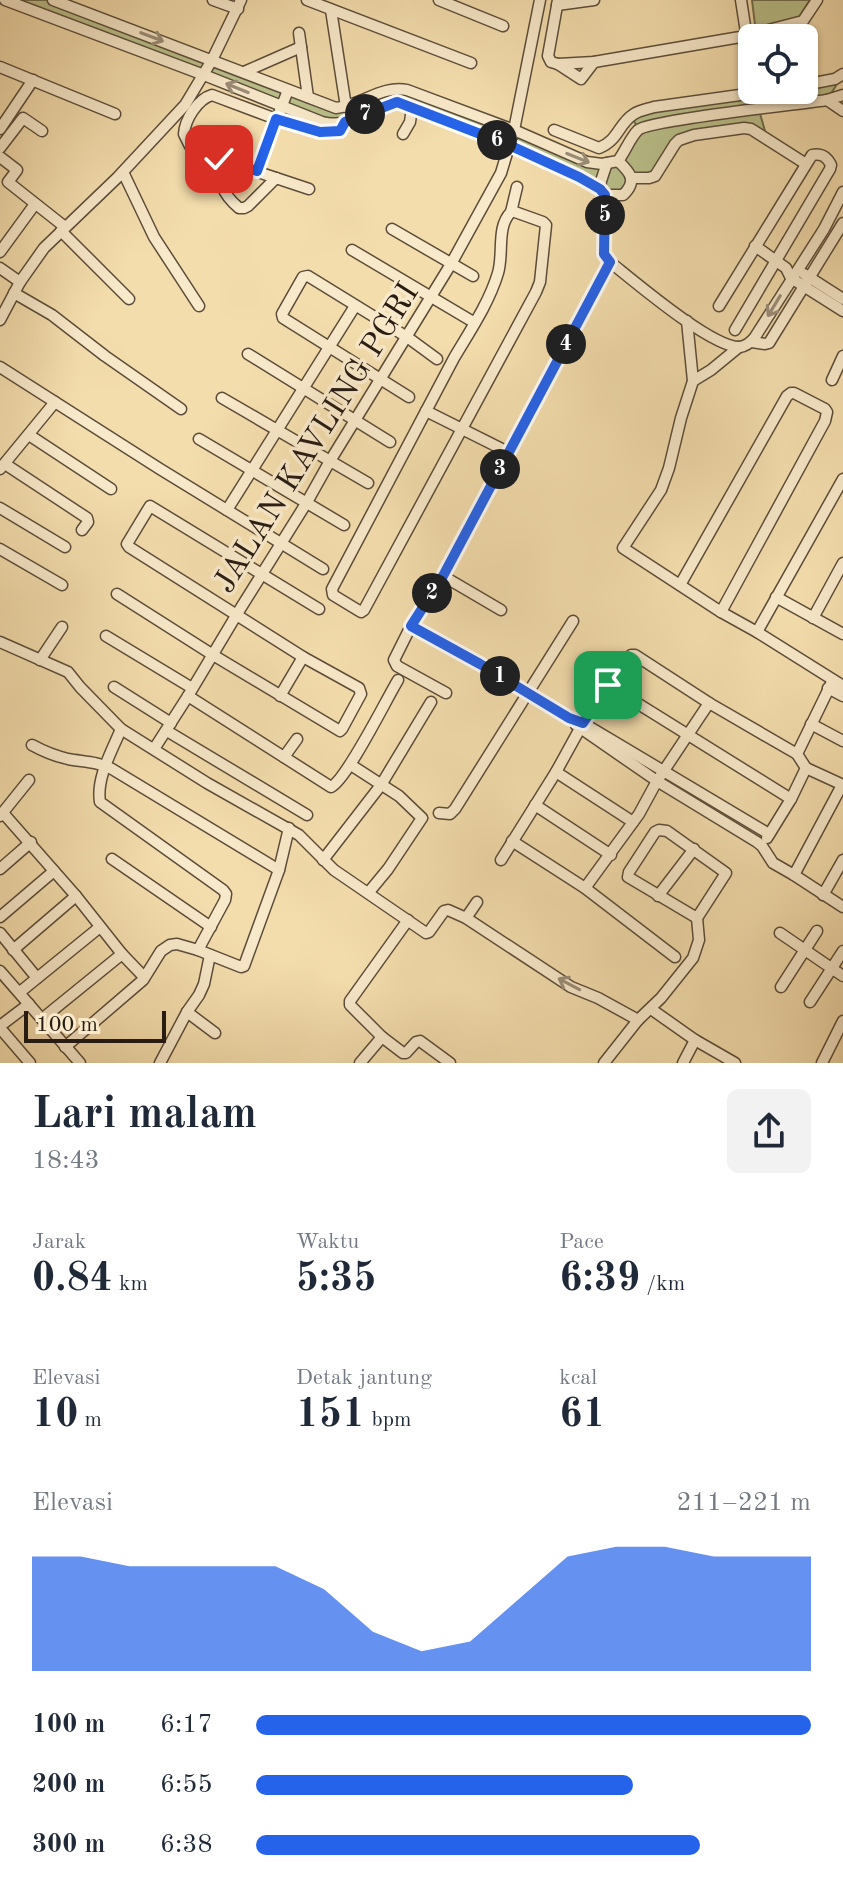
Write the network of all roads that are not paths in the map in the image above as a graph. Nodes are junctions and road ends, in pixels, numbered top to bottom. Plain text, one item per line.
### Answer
1 (5, 0) edge
2 (53, 0) edge
3 (213, 0) edge
4 (307, 0) edge
5 (439, 0) edge
6 (540, 0) edge
7 (594, 0) edge
8 (741, 0) edge
9 (817, 0) edge
10 (558, 2) edge
11 (239, 5) edge
12 (331, 10) junction
13 (744, 24) edge
14 (792, 24) edge
15 (503, 26) dead end
16 (299, 33) dead end
17 (738, 37) edge
18 (301, 47) junction
19 (212, 60) junction
20 (471, 63) dead end
21 (0, 67) edge
22 (244, 72) junction
23 (843, 74) edge
24 (204, 75) junction
25 (33, 80) junction
26 (818, 82) edge
27 (288, 90) junction
28 (738, 95) edge
29 (843, 95) edge
30 (308, 97) junction
31 (827, 100) junction
32 (678, 104) junction
33 (758, 104) edge
34 (281, 106) junction
35 (346, 107) junction
36 (412, 107) junction
37 (759, 110) junction
38 (843, 111) edge
39 (115, 114) dead end
40 (631, 116) junction
41 (276, 119) junction
42 (681, 120) junction
43 (345, 122) junction
44 (0, 129) edge
45 (406, 129) dead end
46 (514, 130) junction
47 (554, 130) dead end
48 (639, 130) junction
49 (42, 131) dead end
50 (509, 145) junction
51 (0, 148) edge
52 (0, 157) edge
53 (219, 159) junction
54 (612, 162) junction
55 (806, 164) junction
56 (257, 171) junction
57 (123, 172) junction
58 (276, 178) junction
59 (631, 178) junction
60 (517, 187) dead end
61 (309, 189) dead end
62 (602, 192) junction
63 (843, 192) edge
64 (35, 204) junction
65 (513, 212) junction
66 (839, 213) edge
67 (843, 223) edge
68 (63, 229) junction
69 (392, 229) dead end
70 (755, 246) junction
71 (352, 250) dead end
72 (0, 252) edge
73 (610, 262) junction
74 (451, 264) junction
75 (0, 268) edge
76 (788, 269) junction
77 (473, 276) dead end
78 (806, 281) junction
79 (20, 282) junction
80 (14, 293) junction
81 (432, 296) junction
82 (129, 299) dead end
83 (843, 299) edge
84 (199, 306) dead end
85 (355, 306) junction
86 (719, 306) dead end
87 (843, 311) edge
88 (0, 320) edge
89 (470, 320) dead end
90 (687, 321) junction
91 (735, 330) dead end
92 (407, 337) junction
93 (752, 342) junction
94 (330, 346) junction
95 (739, 347) junction
96 (248, 354) dead end
97 (843, 356) edge
98 (437, 359) dead end
99 (0, 367) edge
100 (380, 379) junction
101 (832, 380) dead end
102 (693, 381) junction
103 (304, 387) junction
104 (409, 397) dead end
105 (222, 398) dead end
106 (55, 402) junction
107 (181, 409) dead end
108 (426, 411) junction
109 (355, 421) junction
110 (278, 430) junction
111 (462, 430) junction
112 (29, 435) junction
113 (199, 439) dead end
114 (390, 442) dead end
115 (508, 452) junction
116 (330, 461) junction
117 (2, 467) edge
118 (252, 470) junction
119 (843, 479) edge
120 (368, 483) dead end
121 (111, 489) dead end
122 (307, 502) junction
123 (0, 508) edge
124 (227, 510) junction
125 (344, 525) dead end
126 (82, 530) dead end
127 (282, 543) junction
128 (65, 547) dead end
129 (0, 549) edge
130 (843, 563) edge
131 (323, 569) dead end
132 (262, 573) junction
133 (443, 576) junction
134 (62, 585) dead end
135 (680, 585) junction
136 (117, 594) dead end
137 (776, 597) junction
138 (319, 609) dead end
139 (501, 610) dead end
140 (721, 612) junction
141 (237, 614) junction
142 (813, 618) junction
143 (573, 621) dead end
144 (411, 626) junction
145 (62, 627) dead end
146 (757, 632) junction
147 (843, 634) edge
148 (106, 636) dead end
149 (2, 646) edge
150 (213, 655) junction
151 (303, 657) junction
152 (40, 660) junction
153 (398, 680) dead end
154 (608, 685) junction
155 (835, 685) edge
156 (114, 687) dead end
157 (190, 692) junction
158 (446, 693) dead end
159 (527, 693) junction
160 (280, 696) junction
161 (843, 696) edge
162 (431, 702) dead end
163 (709, 703) junction
164 (811, 724) junction
165 (581, 726) junction
166 (169, 727) junction
167 (121, 729) junction
168 (689, 736) junction
169 (297, 739) dead end
170 (843, 741) edge
171 (32, 745) dead end
172 (154, 749) junction
173 (797, 754) junction
174 (284, 757) junction
175 (351, 765) junction
176 (105, 766) junction
177 (806, 768) junction
178 (556, 772) junction
179 (661, 776) junction
180 (29, 780) dead end
181 (381, 785) junction
182 (843, 785) edge
183 (791, 799) junction
184 (535, 805) junction
185 (439, 813) dead end
186 (1, 815) edge
187 (307, 815) dead end
188 (633, 822) junction
189 (289, 828) junction
190 (769, 834) junction
191 (512, 841) junction
192 (31, 842) junction
193 (762, 846) junction
194 (694, 849) junction
195 (611, 855) junction
196 (112, 859) dead end
197 (323, 860) junction
198 (501, 860) dead end
199 (843, 860) edge
200 (0, 869) edge
201 (279, 870) junction
202 (54, 871) junction
203 (794, 875) junction
204 (585, 888) junction
205 (369, 892) junction
206 (823, 895) junction
207 (76, 896) junction
208 (658, 896) junction
209 (477, 902) dead end
210 (843, 907) edge
211 (0, 917) edge
212 (466, 918) junction
213 (697, 918) junction
214 (408, 920) junction
215 (100, 927) junction
216 (211, 927) junction
217 (817, 931) dead end
218 (0, 933) edge
219 (780, 933) dead end
220 (13, 950) junction
221 (198, 950) junction
222 (804, 950) junction
223 (843, 951) edge
224 (122, 954) junction
225 (210, 955) junction
226 (675, 957) dead end
227 (832, 969) junction
228 (0, 971) edge
229 (843, 976) edge
230 (144, 977) junction
231 (37, 978) junction
232 (781, 987) dead end
233 (20, 992) junction
234 (810, 1002) dead end
235 (29, 1004) junction
236 (651, 1009) junction
237 (187, 1012) junction
238 (42, 1019) junction
239 (638, 1020) junction
240 (843, 1021) edge
241 (0, 1027) edge
242 (215, 1033) dead end
243 (382, 1037) junction
244 (695, 1040) junction
245 (65, 1047) junction
246 (30, 1063) edge
247 (80, 1063) edge
248 (160, 1063) edge
249 (360, 1063) edge
250 (450, 1063) edge
251 (604, 1063) edge
252 (683, 1063) edge
253 (735, 1063) edge
254 (822, 1063) edge

1 - 24 street
2 -> 19 street
3 - 11 street
4 - 12 street
5 - 15 street
6 - 46 street, JALAN KAVLING PGRI
7 - 10 street
8 - 13 street
9 - 14 street
10 - 17 street
11 - 19 street
12 - 20 street
12 - 35 street
16 - 18 street
18 - 22 street
18 - 30 street
19 - 22 street
19 - 24 street
21 - 25 street
22 - 27 street
23 - 26 street
34 -> 24 street
24 - 57 street
25 - 39 street
25 - 44 street
27 - 30 street
27 - 34 street
28 - 32 street
29 - 31 street
30 - 35 street
31 - 37 street
31 - 38 street
32 - 40 street
32 - 42 street
33 - 37 street
34 - 41 street
34 - 43 street
35 - 46 street
36 - 43 street
36 - 45 street
36 - 50 street
37 - 42 street
40 - 47 street
40 - 48 street
41 - 43 street
41 - 53 street
41 - 56 street
42 - 48 street
46 - 50 street, JALAN KAVLING PGRI
46 -> 54 street
48 - 54 street
49 - 51 street
50 - 62 street
50 - 74 street, JALAN KAVLING PGRI
52 - 64 street
53 - 56 street
53 - 58 street
54 - 59 street
54 - 62 street
55 - 59 street
55 - 70 street
55 - 76 street
56 - 58 street
57 - 68 street
57 - 84 street
58 - 61 street
59 - 62 street
60 - 65 street
62 - 73 street
63 - 66 street
64 - 68 street
64 - 72 street
65 - 108 street
65 - 111 street
66 - 76 street
67 - 78 street
68 - 79 street
68 - 82 street
69 - 74 street
70 - 76 street
70 - 86 street
71 - 81 street
73 - 90 street
73 - 115 street
74 - 77 street
74 - 81 street, JALAN KAVLING PGRI
75 - 79 street
76 - 78 street
76 - 91 street
76 -> 93 street
78 - 83 street
78 - 87 street
78 - 93 street
79 - 80 street
80 - 88 street
80 - 107 street
81 - 89 street
81 - 92 street, JALAN KAVLING PGRI
85 - 92 street
85 - 94 street
85 - 94 street
90 - 95 street
90 - 102 street
92 - 98 street
92 - 100 street, JALAN KAVLING PGRI
93 - 95 street
94 - 100 street
94 - 103 street
95 - 102 street
96 - 103 street
97 - 101 street
99 - 106 street
100 - 104 street
100 - 109 street, JALAN KAVLING PGRI
102 - 135 street
103 - 109 street
103 - 110 street
105 - 110 street
106 - 112 street
106 - 124 street
108 - 111 street
108 - 111 street
109 - 114 street
109 - 116 street, JALAN KAVLING PGRI
110 - 116 street
110 - 118 street
111 - 115 street
112 - 117 street
112 - 121 street
113 - 118 street
115 - 133 street
116 - 120 street
116 - 122 street, JALAN KAVLING PGRI
117 - 126 street
118 - 122 street
118 - 124 street
119 - 137 street
122 - 125 street
122 - 127 street, JALAN KAVLING PGRI
123 - 128 street
124 - 127 street
127 - 131 street
127 - 132 street, JALAN KAVLING PGRI
129 - 134 street
130 - 142 street
132 - 138 street
132 - 141 street, JALAN KAVLING PGRI
132 - 141 street
133 - 139 street
133 - 144 street
135 - 140 street
135 - 140 street
136 - 150 street
137 - 142 street
137 - 146 street
140 - 146 street
141 - 150 street, JALAN KAVLING PGRI
141 - 151 street
142 - 147 street
143 - 159 street
144 - 158 street
144 - 159 street
145 - 152 street
146 - 155 street
148 - 157 street
149 - 152 street
150 - 157 street, JALAN KAVLING PGRI
150 - 160 street
151 - 160 street
151 - 160 street
152 - 167 street
153 - 175 street
154 - 163 street
154 - 165 street
154 - 168 street
155 - 161 street
155 - 164 street
156 - 166 street
157 - 166 street, JALAN KAVLING PGRI
157 - 174 street
159 - 165 street
159 - 185 street
162 - 181 street
163 - 168 street
163 - 173 street
164 - 170 street
164 - 173 street
165 - 178 street
165 - 179 street
166 - 172 street, JALAN KAVLING PGRI
166 - 187 street
167 - 172 street
167 - 176 street
168 - 179 street
168 - 183 street
169 - 174 street
171 - 176 street
172 - 189 street
173 - 177 street
174 - 175 street
175 - 181 street
176 - 201 street
176 - 216 street
177 - 182 street
177 - 183 street
178 - 184 street
178 - 188 street
179 - 188 street
179 - 190 street
179 - 193 street
180 - 186 street
181 - 197 street
181 - 205 street
182 - 203 street
183 - 190 street
184 - 191 street
184 - 195 street
186 - 192 street
188 - 195 street
189 - 197 street
189 - 201 street
190 - 193 street
191 - 198 street
191 - 204 street
192 - 200 street
192 - 202 street
193 - 203 street
194 - 208 street
194 - 208 street
194 - 213 street
195 - 204 street
196 - 216 street
197 - 205 street
199 - 206 street
201 - 225 street
202 - 207 street
202 - 211 street
203 - 206 street
204 - 226 street
205 - 214 street
206 - 210 street
207 - 215 street
207 - 220 street
208 - 213 street
209 - 212 street
212 - 214 street
239 -> 212 street
213 - 236 street
214 - 243 street
215 - 224 street
215 - 231 street
216 - 221 street
217 - 222 street
218 - 220 street
219 - 222 street
220 - 231 street
221 - 225 street
221 - 230 street
222 - 227 street
222 - 232 street
223 - 227 street
224 - 230 street
224 - 238 street
225 - 237 street
227 - 229 street
227 - 234 street
228 - 233 street
230 - 245 street
231 - 233 street
233 - 235 street
235 - 238 street
235 - 241 street
236 - 239 street
236 - 244 street
237 - 242 street
237 - 248 street
238 - 245 street
239 - 251 street
240 - 254 street
241 - 246 street
243 - 249 street
243 - 250 street
244 - 252 street
244 - 253 street
245 - 247 street

